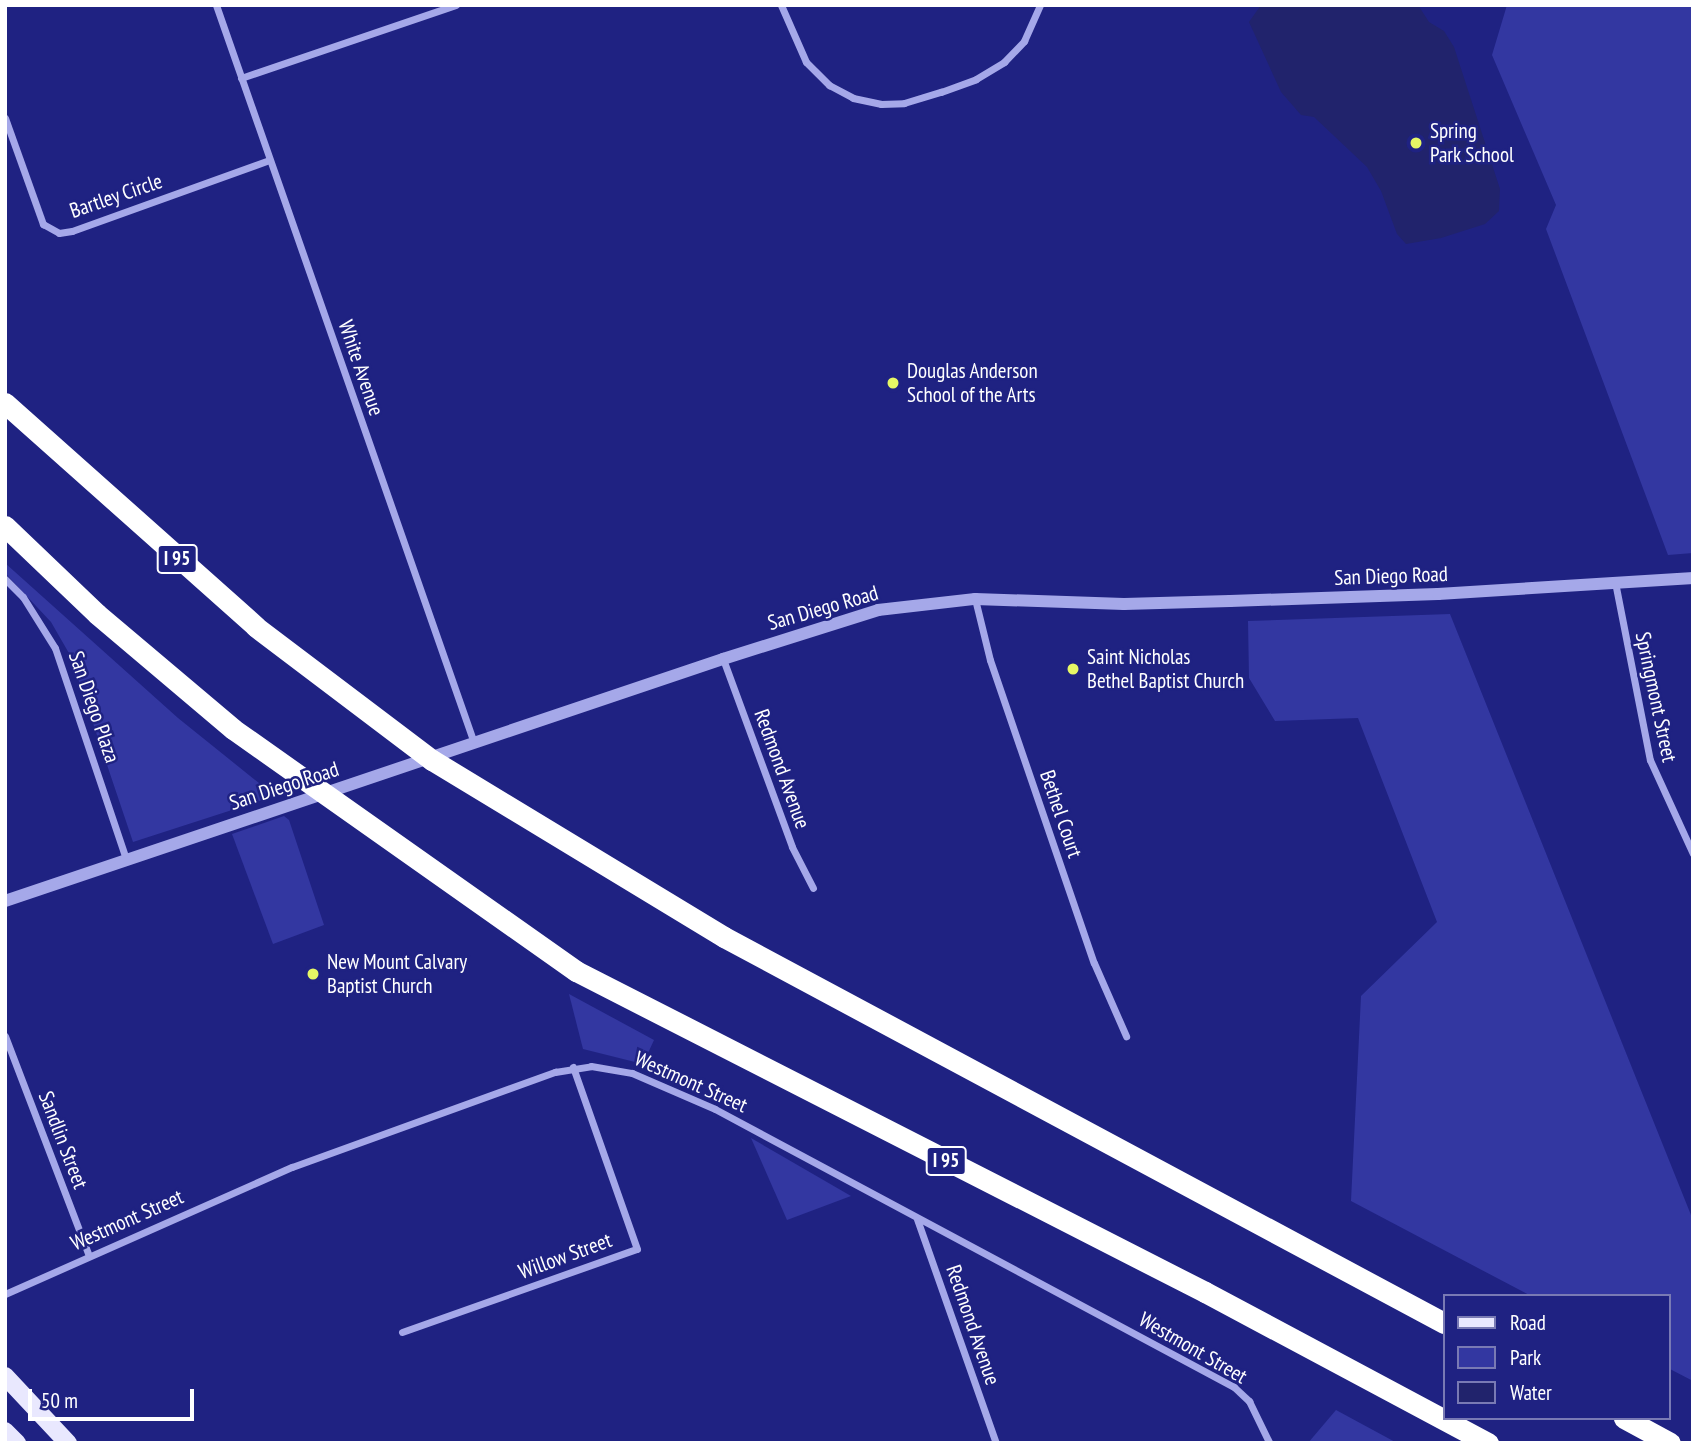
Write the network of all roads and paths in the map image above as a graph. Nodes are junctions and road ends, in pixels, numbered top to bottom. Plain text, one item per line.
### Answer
1 (216, 5) edge
2 (456, 5) edge
3 (781, 5) edge
4 (1040, 5) edge
5 (242, 78) junction
6 (5, 118) edge
7 (269, 160) junction
8 (5, 403) edge
9 (5, 526) edge
10 (1693, 578) edge
11 (5, 579) edge
12 (1615, 582) junction
13 (975, 599) junction
14 (723, 659) junction
15 (474, 743) junction
16 (1693, 853) edge
17 (126, 859) junction
18 (813, 888) dead end
19 (5, 901) edge
20 (5, 1036) edge
21 (1126, 1036) dead end
22 (573, 1067) junction
23 (917, 1218) junction
24 (89, 1256) junction
25 (5, 1294) edge
26 (1442, 1322) edge
27 (402, 1332) dead end
28 (5, 1377) edge
29 (1442, 1418) edge
30 (1445, 1420) edge
31 (1628, 1420) edge
32 (5, 1431) edge
33 (1269, 1442) edge
34 (17, 1443) edge
35 (68, 1443) edge
36 (996, 1443) edge
37 (1488, 1443) edge
38 (1670, 1443) edge

1 - 5 street, White Avenue
2 - 5 street
3 - 4 street
5 - 7 street, White Avenue
6 - 7 street, Bartley Circle
7 - 15 street, White Avenue
8 - 26 highway, I 95
9 - 29 highway, I 95
10 - 12 street, San Diego Road
11 - 17 street, San Diego Plaza
12 - 13 street, San Diego Road
12 - 16 street, Springmont Street
13 - 14 street, San Diego Road
13 - 21 street, Bethel Court
14 - 15 street, San Diego Road
14 - 18 street, Redmond Avenue
15 - 17 street, San Diego Road
17 - 19 street, San Diego Road
20 - 24 street, Sandlin Street
22 - 23 street, Westmont Street
22 - 24 street, Westmont Street
22 - 27 street, Willow Street
23 - 33 street, Westmont Street
23 - 36 street, Redmond Avenue
24 - 25 street, Westmont Street
28 - 35 main road
30 - 37 highway, I 95
31 - 38 highway
32 - 34 main road

